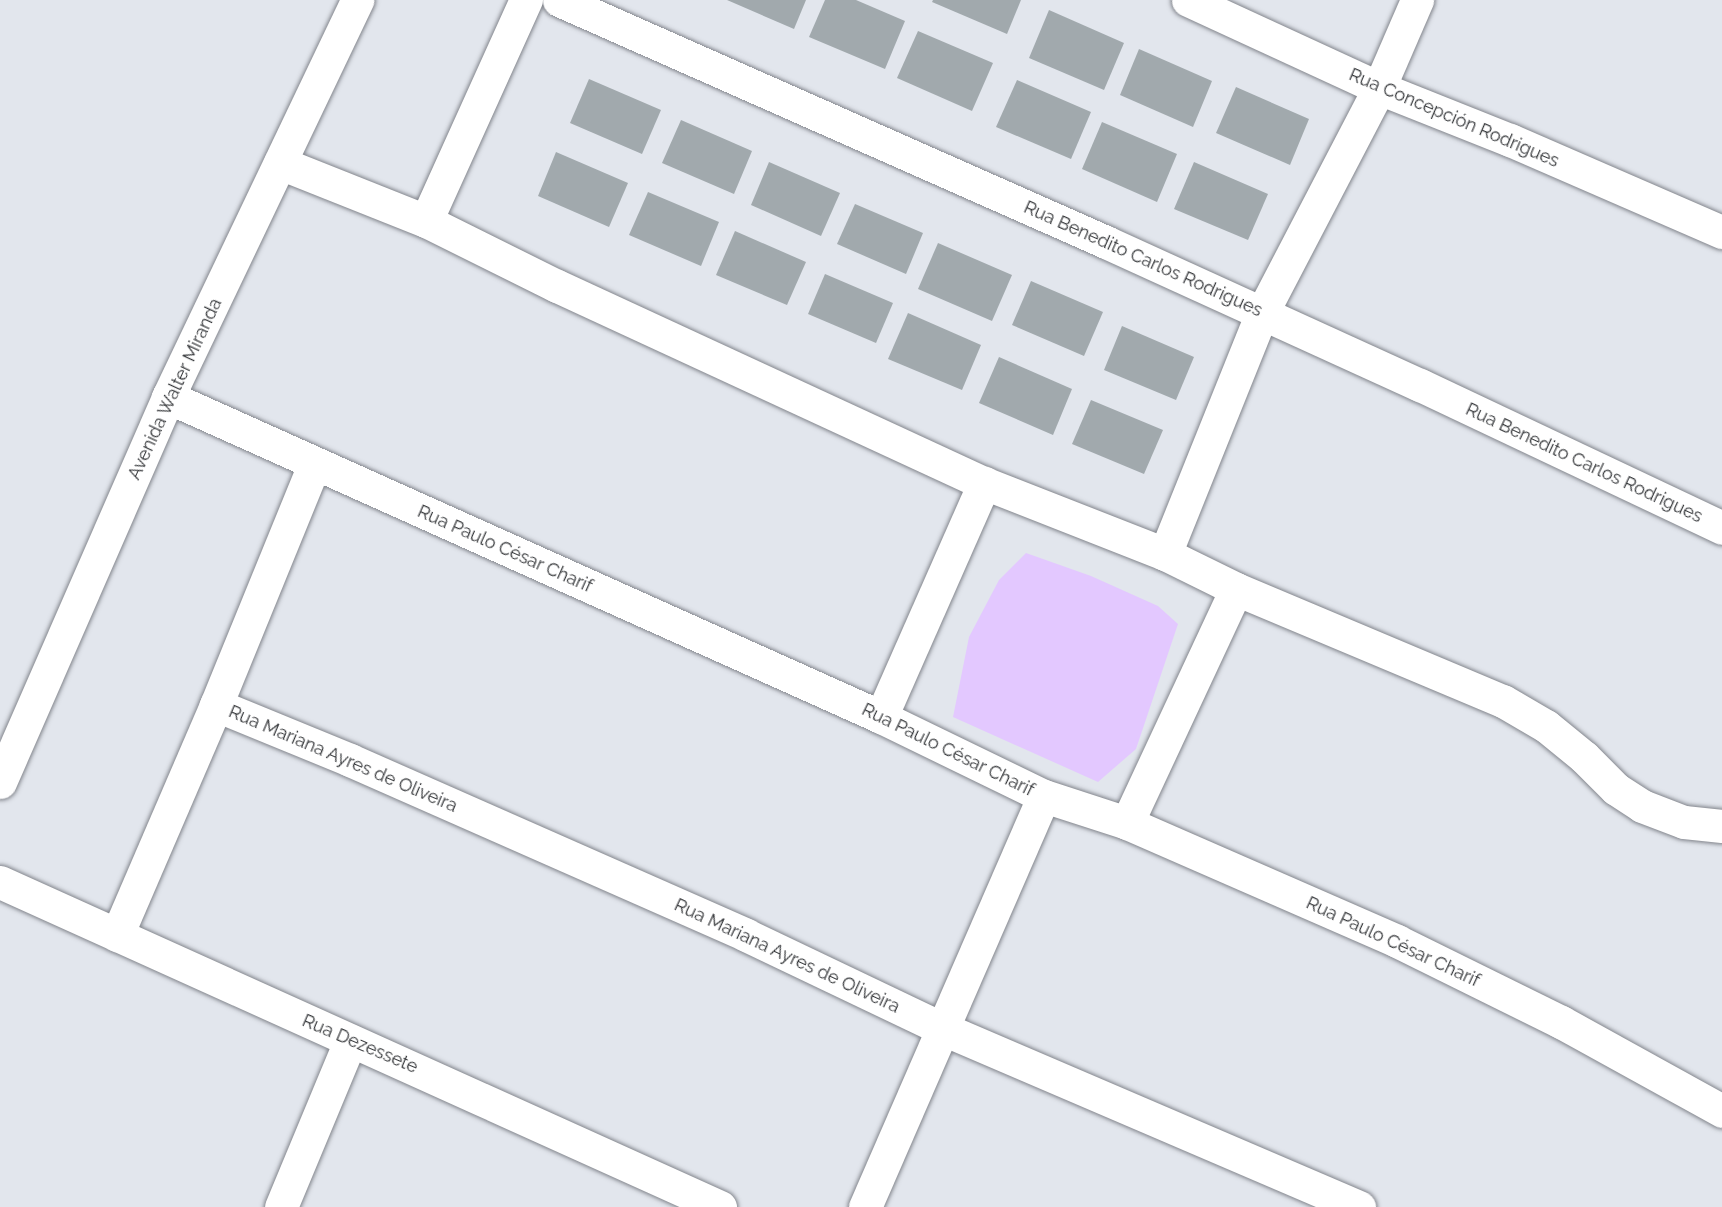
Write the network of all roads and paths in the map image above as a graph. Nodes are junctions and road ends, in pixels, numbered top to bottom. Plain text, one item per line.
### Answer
1 (357, 0) edge
2 (526, 0) edge
3 (559, 0) edge
4 (1188, 0) edge
5 (1417, 0) edge
6 (1379, 88) junction
7 (280, 163) junction
8 (426, 221) junction
9 (1722, 232) edge
10 (1262, 314) junction
11 (168, 397) junction
12 (315, 463) junction
13 (984, 483) junction
14 (1722, 528) edge
15 (1165, 554) junction
16 (1236, 589) junction
17 (216, 705) junction
18 (881, 717) junction
19 (0, 782) edge
20 (1044, 796) junction
21 (1127, 823) junction
22 (1722, 826) edge
23 (0, 882) edge
24 (117, 934) junction
25 (941, 1028) junction
26 (350, 1041) junction
27 (1722, 1111) edge
28 (281, 1207) edge
29 (720, 1207) edge
30 (865, 1207) edge
31 (1359, 1207) edge

1 - 7 street, Avenida Walter Miranda
2 - 8 street
3 - 10 street, Rua Benedito Carlos Rodrigues
4 - 6 street, Rua Concepción Rodrigues
5 - 6 street
6 - 9 street, Rua Concepción Rodrigues
6 - 10 street
7 - 8 street
7 - 11 street, Avenida Walter Miranda
8 - 13 street
10 - 14 street, Rua Benedito Carlos Rodrigues
10 - 15 street
11 - 12 street, Rua Paulo César Charif
11 - 19 street, Avenida Walter Miranda
12 - 17 street
12 - 18 street, Rua Paulo César Charif
13 - 15 street
13 - 18 street
15 - 16 street
16 - 21 street
16 - 22 street
17 - 24 street
17 - 25 street, Rua Mariana Ayres de Oliveira
18 - 20 street, Rua Paulo César Charif
20 - 21 street, Rua Paulo César Charif
20 - 25 street
21 - 27 street, Rua Paulo César Charif
23 - 24 street, Rua Dezessete
24 - 26 street, Rua Dezessete
25 - 30 street
25 - 31 street, Rua Mariana Ayres de Oliveira
26 - 28 street
26 - 29 street, Rua Dezessete

